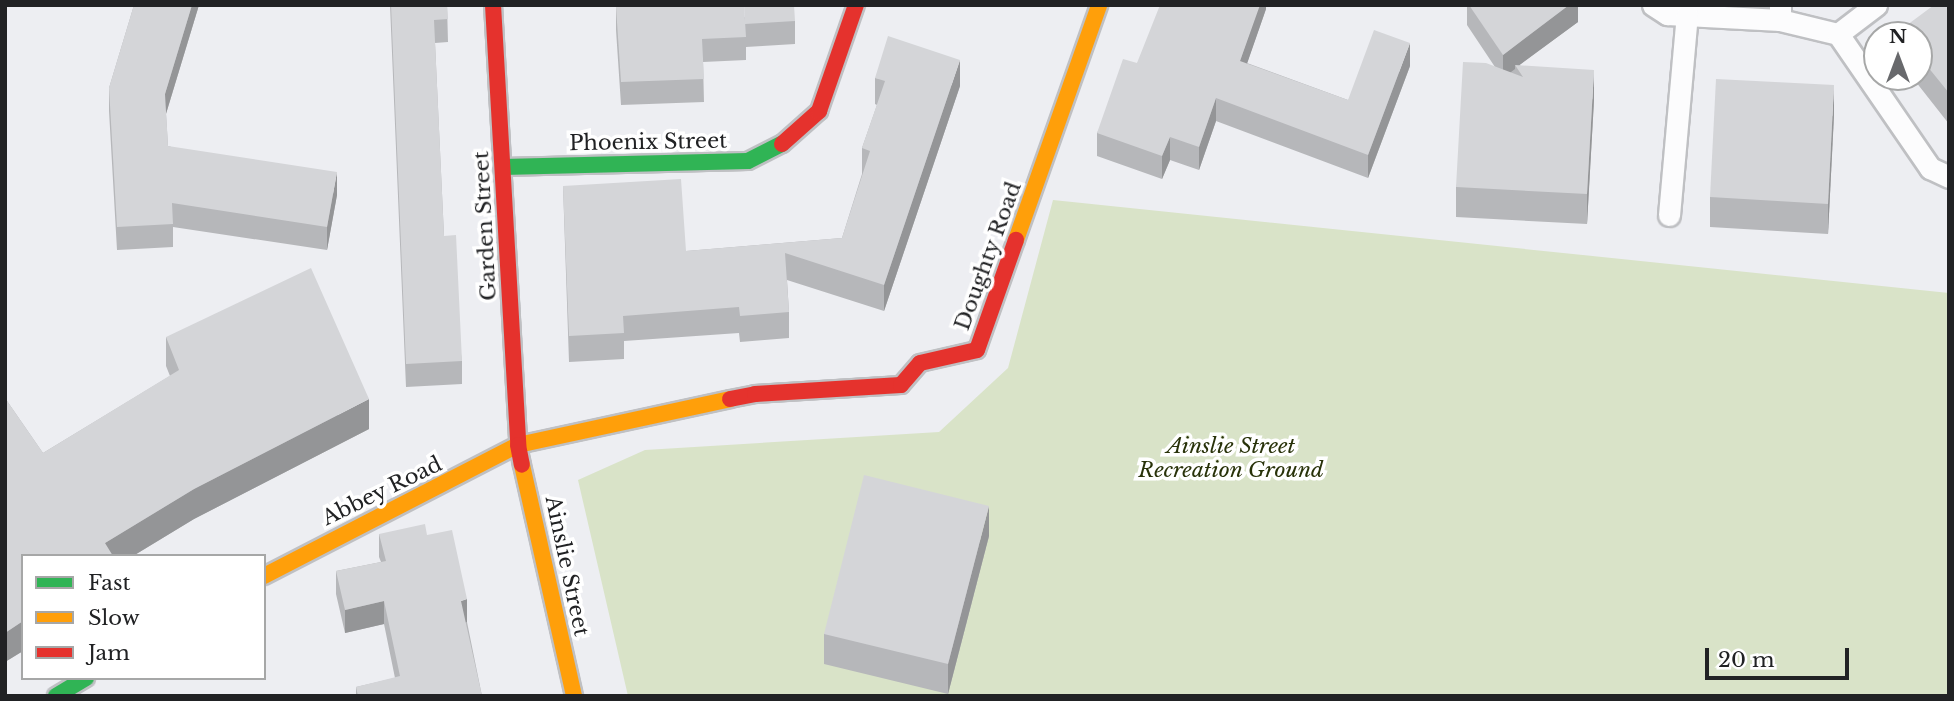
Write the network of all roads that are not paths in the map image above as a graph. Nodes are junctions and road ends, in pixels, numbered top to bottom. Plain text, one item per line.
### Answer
1 (493, 5) edge
2 (856, 5) edge
3 (1099, 5) edge
4 (1653, 5) edge
5 (1876, 5) edge
6 (1780, 13) edge
7 (1687, 15) junction
8 (1838, 34) junction
9 (503, 167) junction
10 (1949, 177) edge
11 (1669, 215) dead end
12 (519, 445) junction
13 (266, 575) edge
14 (83, 680) edge
15 (56, 696) edge
16 (574, 696) edge

1 - 9 street, Garden Street
2 - 9 street, Phoenix Street
3 - 12 street, Doughty Road
4 - 7 lane
5 - 8 lane
6 - 7 lane
6 - 8 lane
7 - 11 lane
8 - 10 lane
9 - 12 street, Garden Street
12 - 13 street, Abbey Road
12 - 16 street, Ainslie Street
14 - 15 street

